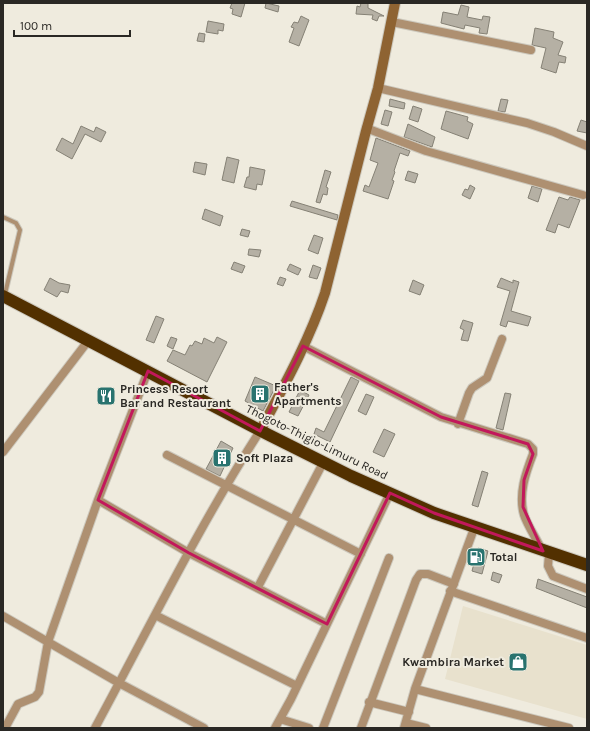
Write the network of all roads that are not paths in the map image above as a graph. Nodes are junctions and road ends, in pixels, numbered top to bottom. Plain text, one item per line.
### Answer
1 (395, 3) edge
2 (392, 22) junction
3 (531, 50) dead end
4 (378, 88) junction
5 (366, 128) junction
6 (587, 146) edge
7 (583, 195) dead end
8 (3, 217) edge
9 (4, 296) edge
10 (502, 339) dead end
11 (88, 341) junction
12 (303, 346) junction
13 (148, 371) junction
14 (458, 424) junction
15 (260, 431) junction
16 (3, 452) edge
17 (167, 455) dead end
18 (324, 461) junction
19 (225, 485) junction
20 (390, 493) junction
21 (98, 500) junction
22 (292, 519) junction
23 (475, 526) junction
24 (189, 553) junction
25 (546, 553) junction
26 (361, 554) junction
27 (389, 558) dead end
28 (587, 565) edge
29 (258, 587) junction
30 (452, 587) junction
31 (587, 589) edge
32 (154, 615) junction
33 (3, 616) edge
34 (327, 624) junction
35 (587, 638) edge
36 (48, 642) junction
37 (119, 683) junction
38 (297, 686) junction
39 (415, 689) junction
40 (369, 702) junction
41 (409, 712) junction
42 (280, 719) junction
43 (405, 725) edge
44 (5, 728) edge
45 (95, 728) edge
46 (204, 728) edge
47 (274, 728) edge
48 (309, 728) edge
49 (323, 728) edge
50 (361, 728) edge
51 (426, 728) edge
52 (569, 728) edge

1 - 2 street
2 - 3 street
2 - 4 street
4 - 5 street
4 - 6 street
5 - 7 street
5 - 12 street
8 - 9 lane
9 - 11 highway, Thogoto-Thigio-Limuru Road
10 - 14 street
11 - 13 highway, Thogoto-Thigio-Limuru Road
11 - 16 street
12 - 14 street
12 - 15 street
13 - 15 highway, Thogoto-Thigio-Limuru Road
13 - 21 street
14 - 25 street
15 - 18 highway, Thogoto-Thigio-Limuru Road
15 - 19 street
17 - 19 street
18 - 20 highway, Thogoto-Thigio-Limuru Road
18 - 22 street
19 - 22 street
19 - 24 street
20 - 23 highway, Thogoto-Thigio-Limuru Road
20 - 26 street
21 - 24 street
21 - 36 street
22 - 26 street
22 - 29 street
23 - 25 highway, Thogoto-Thigio-Limuru Road
23 - 30 street
24 - 29 street
24 - 32 street
25 - 28 highway, Thogoto-Thigio-Limuru Road
25 - 31 street
26 - 34 street
27 - 49 street
29 - 34 street
30 - 35 street
30 - 39 street
30 - 40 street
32 - 37 street
32 - 38 street
33 - 36 street
34 - 38 street
36 - 37 street
36 - 44 street
37 - 45 street
37 - 46 street
38 - 42 street
39 - 41 street
39 - 52 street
40 - 41 street
40 - 50 street
41 - 43 street
42 - 47 street
42 - 48 street
43 - 51 street

